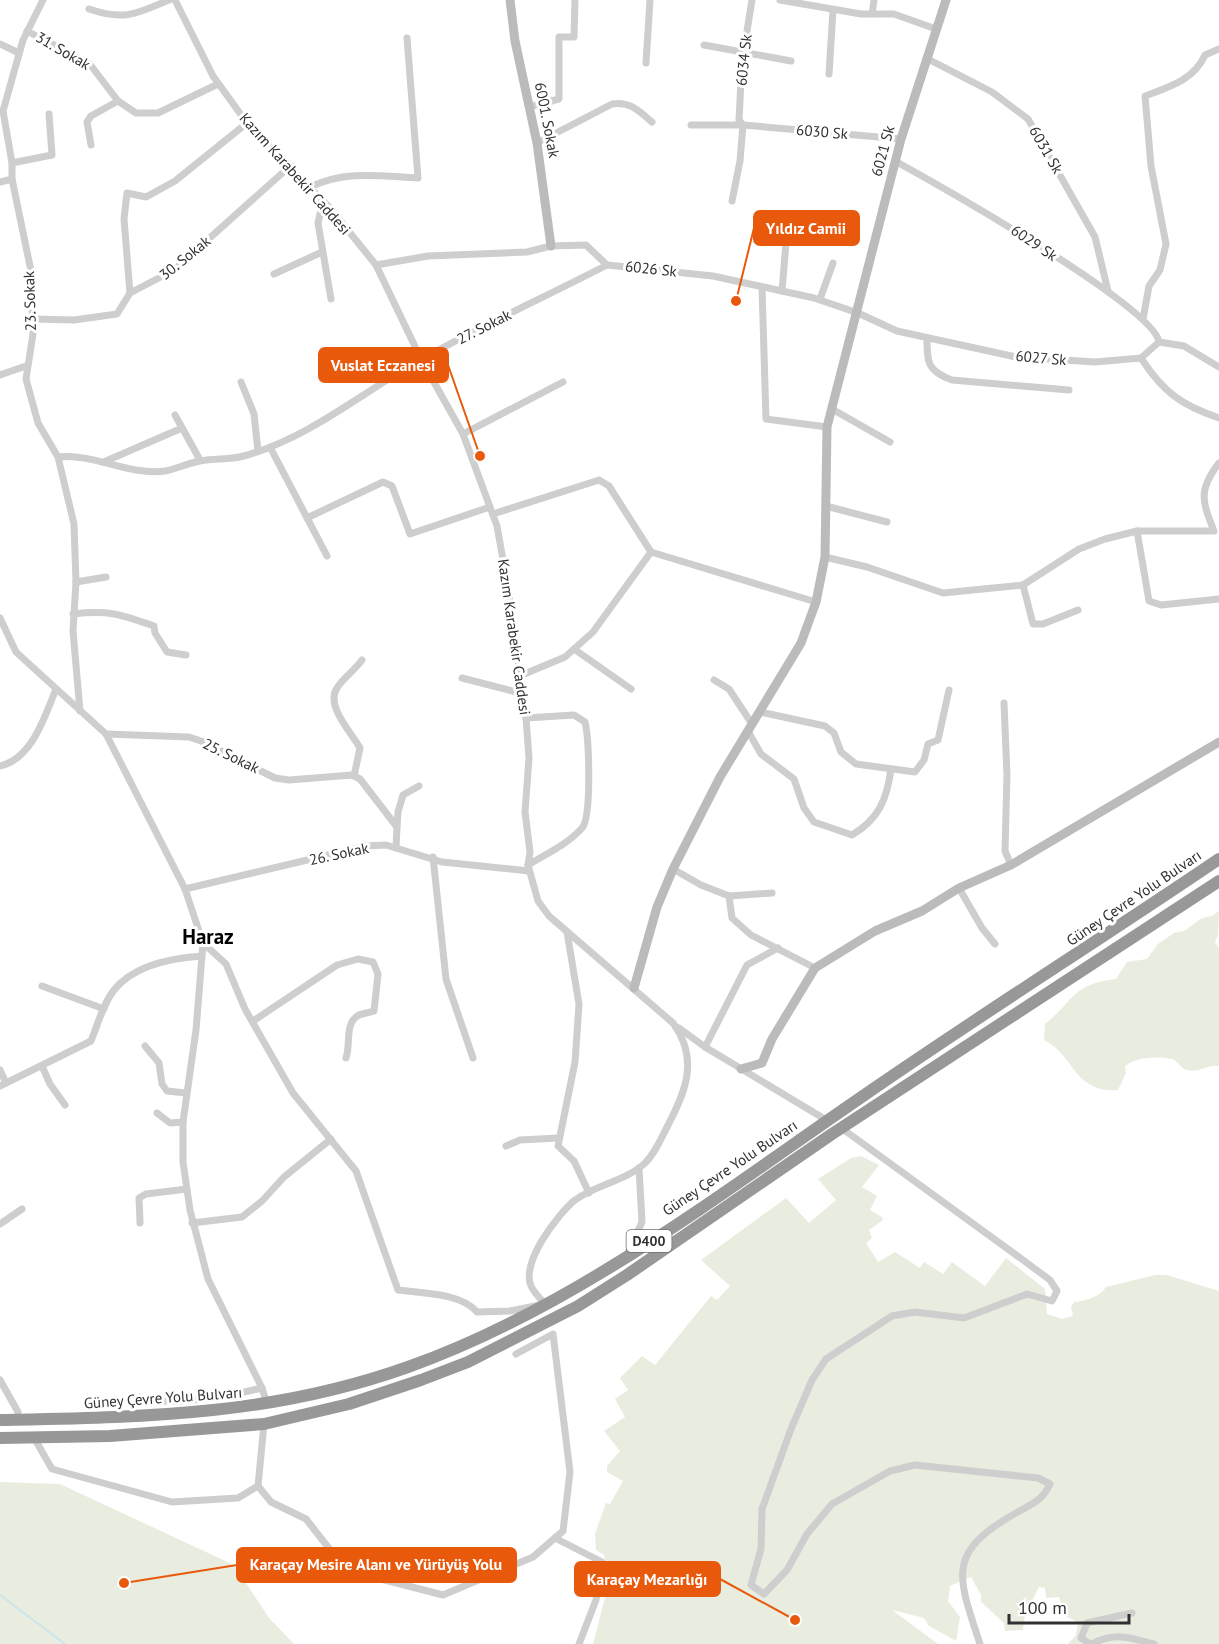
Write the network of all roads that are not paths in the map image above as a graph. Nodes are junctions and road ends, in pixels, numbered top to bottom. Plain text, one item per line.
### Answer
1 (43, 0) edge
2 (169, 0) edge
3 (176, 0) edge
4 (510, 0) edge
5 (575, 0) edge
6 (650, 0) edge
7 (752, 0) edge
8 (780, 0) edge
9 (874, 0) edge
10 (946, 0) edge
11 (89, 9) dead end
12 (833, 10) junction
13 (872, 14) junction
14 (936, 29) junction
15 (27, 31) junction
16 (407, 38) dead end
17 (0, 44) edge
18 (704, 45) dead end
19 (1219, 49) edge
20 (19, 52) junction
21 (743, 52) junction
22 (927, 58) junction
23 (791, 61) dead end
24 (646, 63) dead end
25 (829, 74) dead end
26 (218, 84) junction
27 (118, 101) junction
28 (529, 107) junction
29 (49, 114) dead end
30 (652, 122) dead end
31 (741, 122) junction
32 (247, 123) junction
33 (691, 124) dead end
34 (901, 139) junction
35 (537, 143) junction
36 (91, 146) dead end
37 (895, 161) junction
38 (12, 163) junction
39 (289, 167) junction
40 (12, 179) junction
41 (0, 182) edge
42 (309, 187) junction
43 (323, 200) junction
44 (732, 201) dead end
45 (785, 219) dead end
46 (551, 246) junction
47 (322, 252) junction
48 (833, 263) dead end
49 (607, 265) junction
50 (376, 266) junction
51 (274, 274) dead end
52 (762, 287) junction
53 (782, 291) junction
54 (1108, 291) junction
55 (130, 293) junction
56 (331, 299) dead end
57 (820, 300) junction
58 (858, 312) junction
59 (34, 319) junction
60 (1143, 319) junction
61 (927, 338) junction
62 (1159, 342) junction
63 (1141, 358) junction
64 (421, 359) junction
65 (26, 366) junction
66 (1219, 367) edge
67 (0, 375) edge
68 (242, 381) dead end
69 (563, 382) dead end
70 (1069, 390) dead end
71 (832, 409) junction
72 (175, 415) dead end
73 (1219, 418) edge
74 (827, 427) junction
75 (182, 428) junction
76 (463, 435) junction
77 (890, 442) dead end
78 (270, 447) junction
79 (258, 451) junction
80 (58, 457) junction
81 (200, 460) junction
82 (106, 461) junction
83 (1219, 463) edge
84 (826, 506) junction
85 (492, 510) junction
86 (307, 518) junction
87 (887, 522) dead end
88 (1137, 531) junction
89 (651, 552) junction
90 (327, 556) dead end
91 (825, 557) junction
92 (106, 578) dead end
93 (76, 582) junction
94 (1023, 585) junction
95 (1219, 598) edge
96 (816, 602) junction
97 (1078, 610) dead end
98 (73, 614) junction
99 (0, 618) edge
100 (574, 649) junction
101 (186, 656) dead end
102 (362, 660) dead end
103 (522, 675) junction
104 (462, 678) dead end
105 (714, 680) dead end
106 (631, 689) dead end
107 (56, 690) junction
108 (949, 690) dead end
109 (524, 694) junction
110 (1004, 703) dead end
111 (80, 711) junction
112 (760, 712) junction
113 (526, 717) junction
114 (750, 727) junction
115 (106, 734) junction
116 (1219, 742) edge
117 (0, 766) edge
118 (891, 770) junction
119 (354, 776) junction
120 (419, 786) dead end
121 (397, 828) junction
122 (396, 848) junction
123 (433, 857) junction
124 (1219, 859) edge
125 (1011, 865) junction
126 (529, 868) junction
127 (673, 869) junction
128 (1219, 881) edge
129 (959, 888) junction
130 (185, 889) junction
131 (772, 893) dead end
132 (729, 896) junction
133 (567, 932) junction
134 (202, 942) junction
135 (995, 944) dead end
136 (778, 948) junction
137 (202, 956) junction
138 (815, 968) junction
139 (42, 986) dead end
140 (634, 988) junction
141 (104, 1009) junction
142 (254, 1021) junction
143 (672, 1023) junction
144 (145, 1046) dead end
145 (705, 1047) junction
146 (346, 1058) dead end
147 (473, 1058) dead end
148 (42, 1066) junction
149 (741, 1069) junction
150 (0, 1070) edge
151 (3, 1085) edge
152 (186, 1093) junction
153 (65, 1105) dead end
154 (157, 1113) dead end
155 (827, 1120) junction
156 (183, 1122) junction
157 (842, 1128) junction
158 (558, 1138) junction
159 (331, 1139) junction
160 (506, 1146) dead end
161 (639, 1168) junction
162 (187, 1189) junction
163 (589, 1193) junction
164 (22, 1209) dead end
165 (140, 1223) dead end
166 (192, 1223) junction
167 (0, 1224) edge
168 (627, 1255) junction
169 (545, 1304) junction
170 (516, 1354) dead end
171 (0, 1380) edge
172 (262, 1388) junction
173 (140, 1397) dead end
174 (267, 1404) junction
175 (18, 1412) dead end
176 (0, 1420) edge
177 (264, 1424) junction
178 (0, 1438) edge
179 (37, 1443) dead end
180 (258, 1486) junction
181 (555, 1538) junction
182 (1132, 1613) dead end
183 (579, 1644) edge
184 (980, 1644) edge
185 (1091, 1644) edge
186 (1154, 1644) edge

1 - 15 street, 23. Sokak
2 - 11 street
3 - 26 street, Kazım Karabekir Caddesi
4 - 28 street, 6001. Sokak
5 - 28 street
6 - 24 street
7 - 21 street, 6034 Sk
8 - 12 street
9 - 13 street
10 - 14 street, 6021 Sk
12 - 13 street
12 - 25 street
13 - 14 street
14 - 22 street, 6021 Sk
15 - 20 street, 23. Sokak
15 - 27 street, 31. Sokak
16 - 42 street
17 - 20 street
18 - 21 street
19 - 60 street
20 - 38 street, 23. Sokak
21 - 23 street
21 - 31 street, 6034 Sk
22 - 34 street, 6021 Sk
22 - 54 street, 6031 Sk
26 - 27 street, 31. Sokak
26 - 32 street, Kazım Karabekir Caddesi
27 - 36 street
28 - 35 street, 6001. Sokak
29 - 38 street
30 - 35 street
31 - 33 street, 6030 Sk
31 - 34 street, 6030 Sk
31 - 44 street, 6034 Sk
32 - 39 street, Kazım Karabekir Caddesi
32 - 55 street
34 - 37 street, 6021 Sk
35 - 46 street, 6001. Sokak
37 - 54 street, 6029 Sk
37 - 58 street, 6021 Sk
38 - 40 street, 23. Sokak
39 - 42 street, Kazım Karabekir Caddesi
39 - 55 street, 30. Sokak
40 - 41 street
40 - 59 street, 23. Sokak
42 - 43 street, Kazım Karabekir Caddesi
43 - 47 street
43 - 50 street, Kazım Karabekir Caddesi
45 - 53 street
46 - 49 street, 6026 Sk
46 - 50 street, 6026 Sk
47 - 51 street
47 - 56 street
48 - 57 street
49 - 52 street, 6026 Sk
49 - 64 street, 27. Sokak
50 - 64 street, Kazım Karabekir Caddesi
52 - 53 street, 6026 Sk
52 - 74 street
53 - 57 street, 6026 Sk
54 - 60 street, 6029 Sk
55 - 59 street, 30. Sokak
57 - 58 street, 6026 Sk
58 - 61 street, 6027 Sk
58 - 71 street, 6021 Sk
59 - 65 street, 23. Sokak
60 - 62 street, 6029 Sk
61 - 63 street, 6027 Sk
61 - 70 street
62 - 63 street
62 - 66 street
63 - 73 street
64 - 76 street, Kazım Karabekir Caddesi
64 - 78 street, 27. Sokak
65 - 67 street
65 - 80 street, 23. Sokak
68 - 79 street
69 - 76 street
71 - 74 street, 6021 Sk
71 - 77 street
72 - 75 street
74 - 84 street, 6021 Sk
75 - 81 street
75 - 82 street
76 - 85 street, Kazım Karabekir Caddesi
78 - 79 street, 27. Sokak
78 - 86 street
79 - 81 street, 27. Sokak
80 - 82 street, 27. Sokak
80 - 93 street, 23. Sokak
81 - 82 street, 27. Sokak
83 - 88 street
84 - 87 street
84 - 91 street, 6021 Sk
85 - 86 street
85 - 89 street
85 - 103 street, Kazım Karabekir Caddesi
86 - 90 street
88 - 94 street
88 - 95 street
89 - 96 street
89 - 100 street
91 - 94 street
91 - 96 street, 6021 Sk
92 - 93 street
93 - 98 street, 23. Sokak
94 - 97 street
96 - 112 street, 6021 Sk
98 - 101 street
98 - 111 street, 23. Sokak
99 - 107 street
100 - 103 street
100 - 106 street
102 - 119 street
103 - 109 street, Kazım Karabekir Caddesi
104 - 109 street
105 - 114 street
107 - 111 street
107 - 117 street
108 - 118 street
109 - 113 street, Kazım Karabekir Caddesi
110 - 125 street
111 - 115 street
112 - 114 street, 6021 Sk
112 - 118 street
113 - 126 street, Kazım Karabekir Caddesi
113 - 126 street
114 - 118 street
114 - 127 street, 6021 Sk
115 - 119 street, 25. Sokak
115 - 130 street
116 - 125 street
119 - 121 street
120 - 121 street
121 - 122 street
122 - 123 street, 26. Sokak
122 - 130 street, 26. Sokak
123 - 126 street, 26. Sokak
123 - 147 street
124 - 155 highway, Güney Çevre Yolu Bulvarı / D400
125 - 129 street
126 - 133 street, Kazım Karabekir Caddesi
127 - 132 street
127 - 140 street, 6021 Sk
128 - 157 highway, Güney Çevre Yolu Bulvarı / D400
129 - 135 street
129 - 138 street
130 - 134 street
131 - 132 street
132 - 136 street
133 - 140 street, Kazım Karabekir Caddesi
133 - 158 street
134 - 137 street
134 - 142 street
136 - 138 street
136 - 145 street
137 - 141 street
137 - 152 street
138 - 149 street
139 - 141 street
140 - 143 street, Kazım Karabekir Caddesi
141 - 148 street
142 - 146 street
142 - 159 street
143 - 145 street
143 - 161 street, Kazım Karabekir Caddesi
144 - 152 street
145 - 149 street
148 - 151 street
148 - 153 street
149 - 155 street
150 - 151 street
152 - 156 street
154 - 156 street
155 - 157 street
155 - 168 highway, Güney Çevre Yolu Bulvarı / D400
156 - 162 street
157 - 177 highway, Güney Çevre Yolu Bulvarı / D400
157 - 184 street
158 - 160 street
158 - 163 street
159 - 166 street
159 - 169 street
161 - 163 street, Kazım Karabekir Caddesi
161 - 168 street
162 - 165 street
162 - 166 street
163 - 169 street, Kazım Karabekir Caddesi
164 - 167 street
166 - 172 street
168 - 169 highway, Güney Çevre Yolu Bulvarı / D400
169 - 174 highway, Güney Çevre Yolu Bulvarı / D400
170 - 181 street
171 - 175 street
172 - 173 street
172 - 174 street
174 - 176 highway, Güney Çevre Yolu Bulvarı / D400
177 - 178 highway, Güney Çevre Yolu Bulvarı / D400
177 - 180 street
179 - 180 street
180 - 181 street
181 - 183 street
182 - 185 street
185 - 186 street

